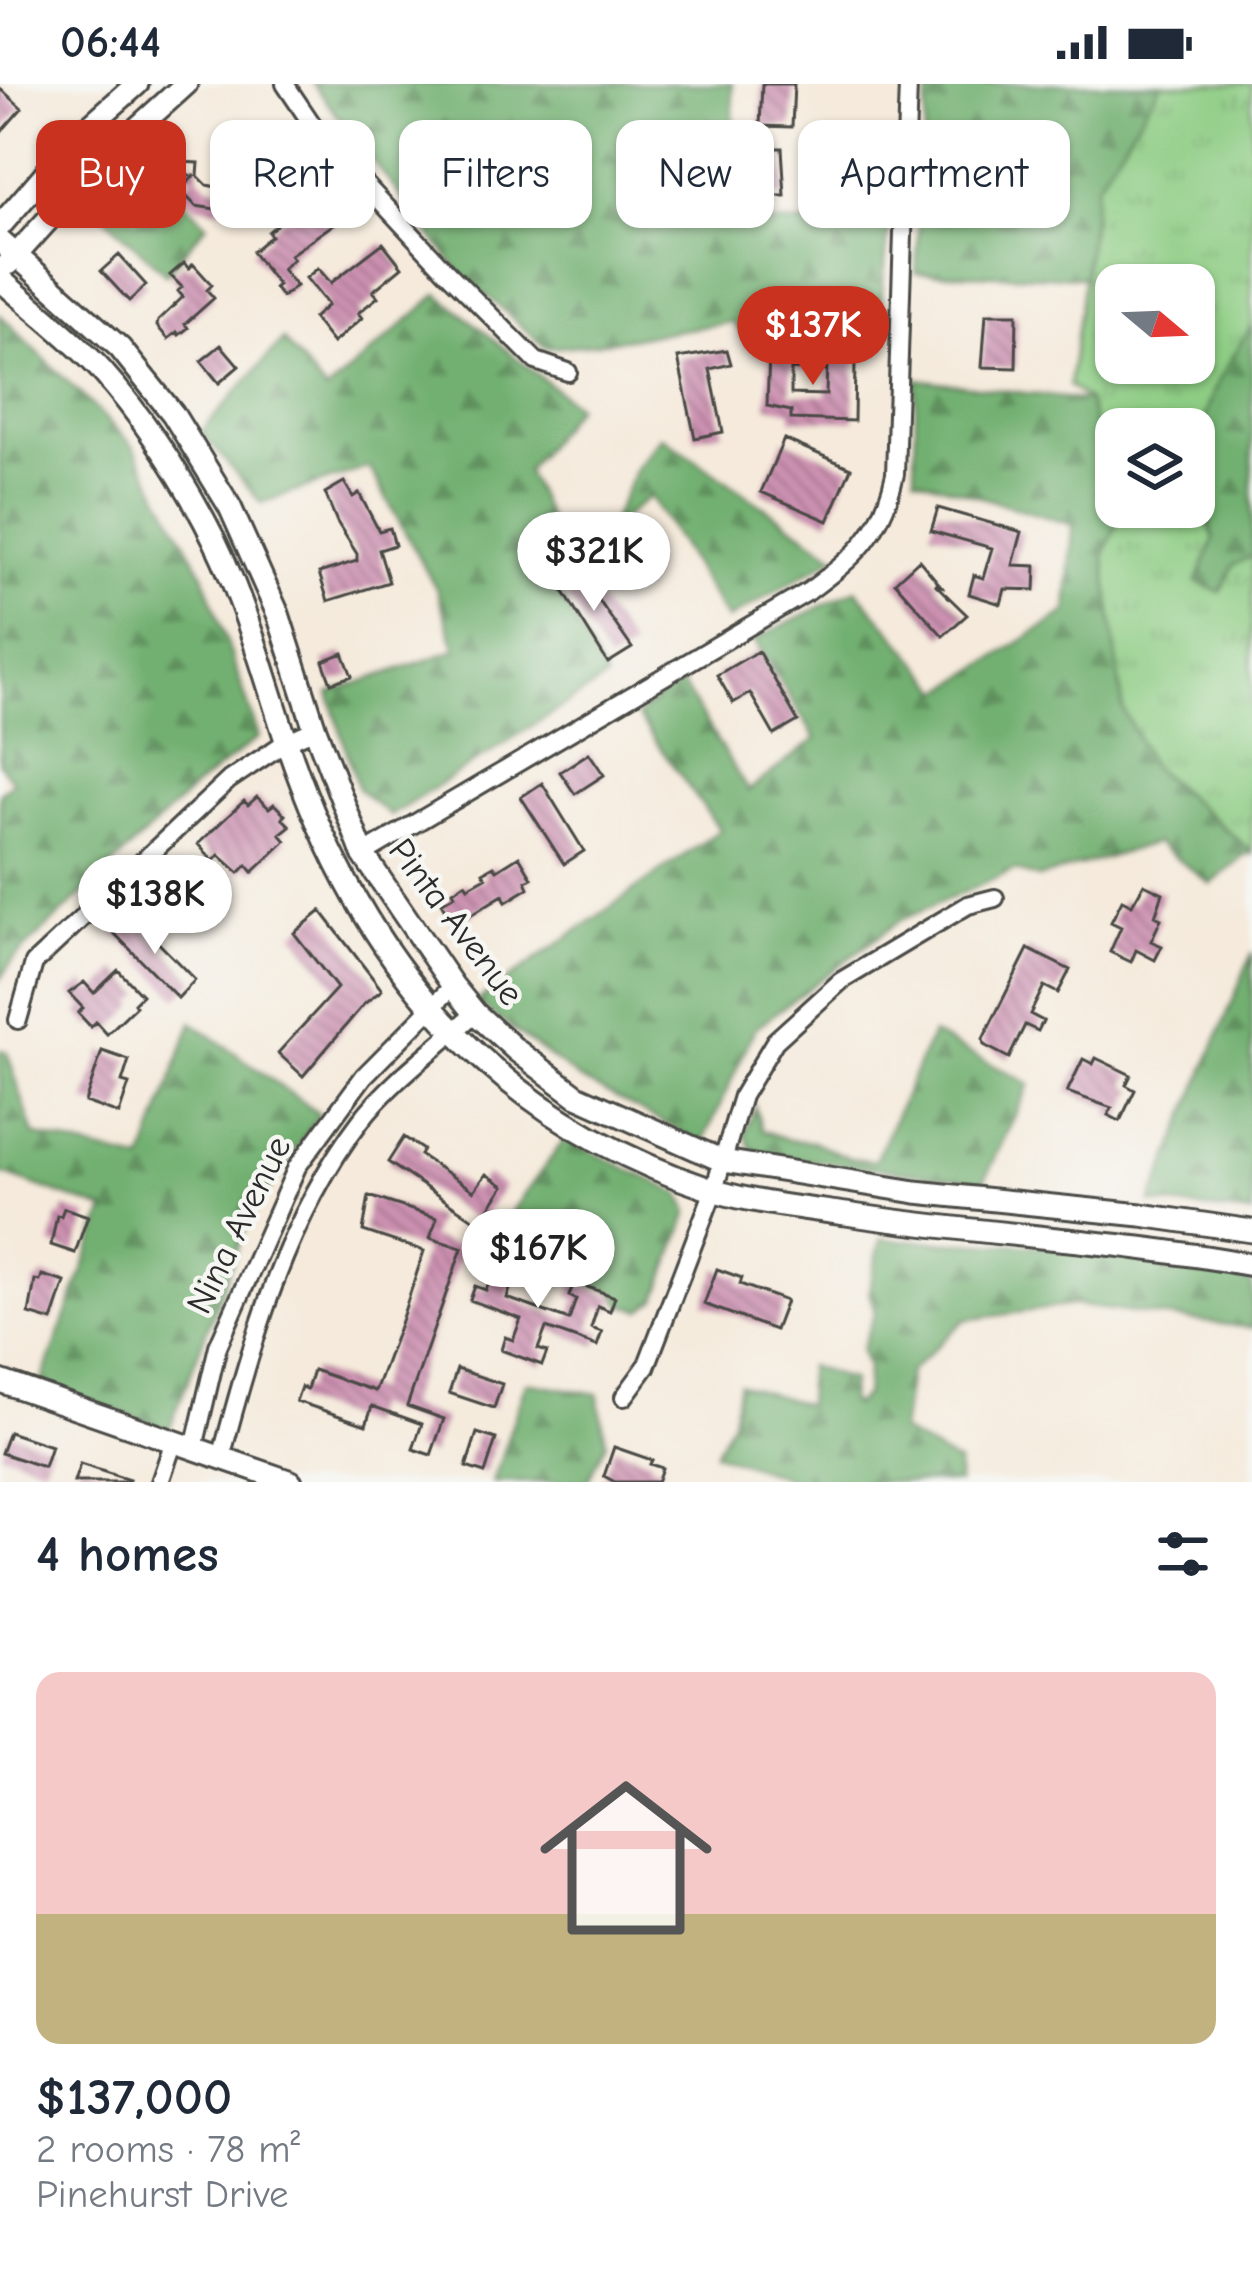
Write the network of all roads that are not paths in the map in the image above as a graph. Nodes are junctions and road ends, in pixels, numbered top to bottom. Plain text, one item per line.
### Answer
1 (137, 84) edge
2 (186, 84) edge
3 (285, 84) edge
4 (908, 84) edge
5 (0, 226) edge
6 (8, 248) edge
7 (0, 276) edge
8 (568, 372) dead end
9 (230, 507) junction
10 (204, 520) junction
11 (315, 729) junction
12 (286, 742) junction
13 (363, 854) junction
14 (995, 898) dead end
15 (453, 986) junction
16 (431, 1009) junction
17 (475, 1012) junction
18 (18, 1020) dead end
19 (452, 1034) junction
20 (364, 1076) junction
21 (385, 1094) junction
22 (723, 1160) junction
23 (714, 1190) junction
24 (1252, 1231) edge
25 (1251, 1261) edge
26 (218, 1346) junction
27 (248, 1356) junction
28 (0, 1381) edge
29 (623, 1397) dead end
30 (184, 1445) junction
31 (221, 1457) junction
32 (160, 1482) edge
33 (291, 1482) edge

1 - 5 street
2 - 6 street
3 - 8 street
4 - 13 street
6 - 7 street
6 - 9 street, Pinta Avenue
7 - 10 street, Pinta Avenue
9 - 10 street
9 - 11 street, Pinta Avenue
10 - 12 street, Pinta Avenue
11 - 12 street
11 - 13 street, Pinta Avenue
12 - 16 street, Pinta Avenue
12 - 18 street
13 - 15 street, Pinta Avenue
14 - 22 street
15 - 16 street, Nina Avenue
15 - 17 street, Pinta Avenue
16 - 19 street, Pinta Avenue
16 - 20 street, Nina Avenue
17 - 19 street, Nina Avenue
17 - 22 street, Pinta Avenue
19 - 21 street, Nina Avenue
19 - 23 street, Pinta Avenue
20 - 21 street
20 - 26 street, Nina Avenue
21 - 27 street, Nina Avenue
22 - 23 street
22 - 24 street, Pinta Avenue
23 - 25 street, Pinta Avenue
23 - 29 street
26 - 27 street, Nina Avenue
26 - 30 street, Nina Avenue
27 - 31 street, Nina Avenue
28 - 30 street
30 - 31 street
30 - 32 street, Nina Avenue
31 - 33 street

